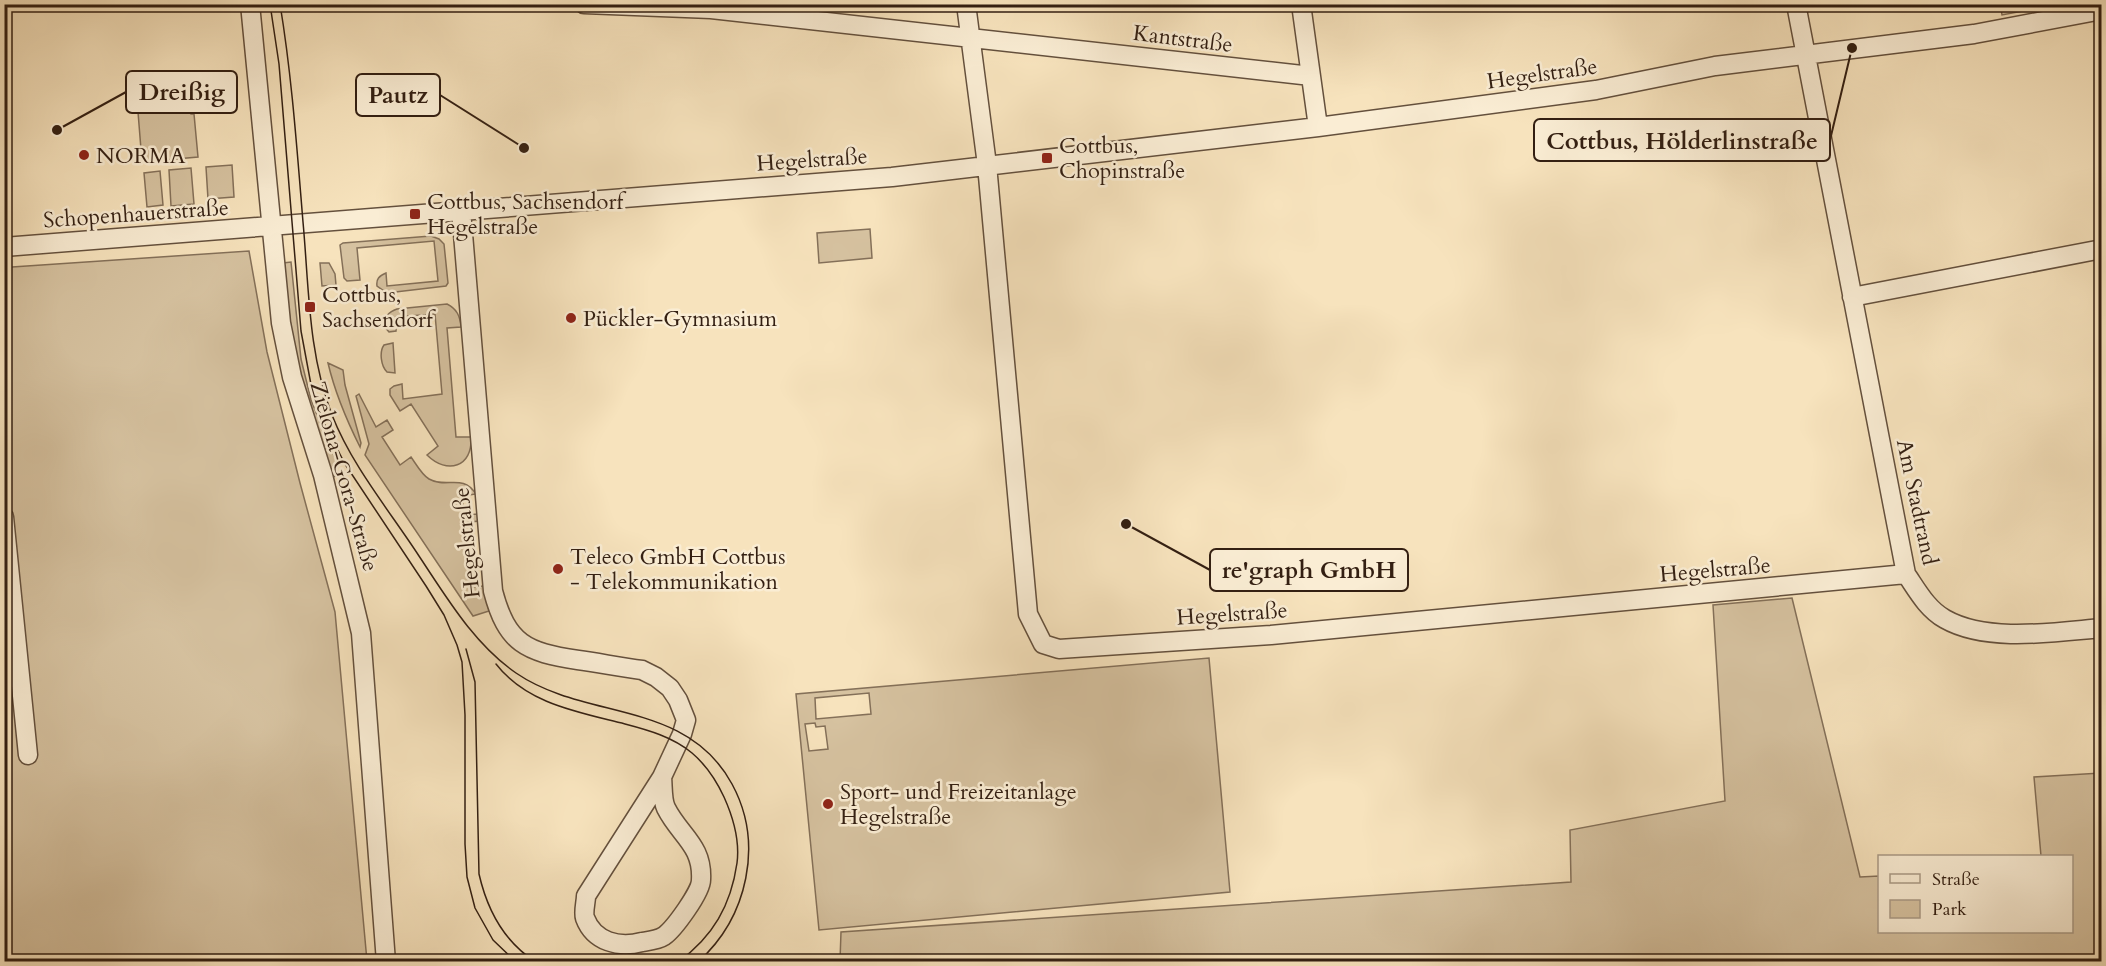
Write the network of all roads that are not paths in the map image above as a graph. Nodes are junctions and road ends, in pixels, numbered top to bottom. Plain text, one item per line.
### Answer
1 (250, 4) edge
2 (584, 4) edge
3 (966, 4) edge
4 (1301, 4) edge
5 (1796, 4) edge
6 (2102, 10) edge
7 (971, 38) junction
8 (1806, 55) junction
9 (1311, 76) junction
10 (1318, 127) junction
11 (987, 165) junction
12 (461, 210) junction
13 (270, 226) junction
14 (4, 247) edge
15 (2102, 249) edge
16 (1852, 297) junction
17 (4, 516) edge
18 (1906, 573) junction
19 (2102, 628) edge
20 (10, 638) edge
21 (28, 754) dead end
22 (662, 777) junction
23 (386, 962) edge

1 - 13 street, Zielona-Gora-Straße
2 - 7 street, Kantstraße
3 - 7 street, Hegelstraße
4 - 9 street
5 - 8 street, Am Stadtrand
6 - 8 street, Hegelstraße
7 - 9 street, Kantstraße
7 - 11 street, Hegelstraße
8 - 10 street, Hegelstraße
8 - 16 street, Am Stadtrand
9 - 10 street
10 - 11 street, Hegelstraße
11 - 12 street, Hegelstraße
11 - 18 street, Hegelstraße
12 - 13 street, Hegelstraße
12 - 22 street, Hegelstraße
13 - 14 street, Schopenhauerstraße
13 - 23 street, Zielona-Gora-Straße
15 - 16 street
16 - 18 street, Am Stadtrand
17 - 20 street
18 - 19 street, Am Stadtrand
20 - 21 street
22 - 22 street, Hegelstraße

